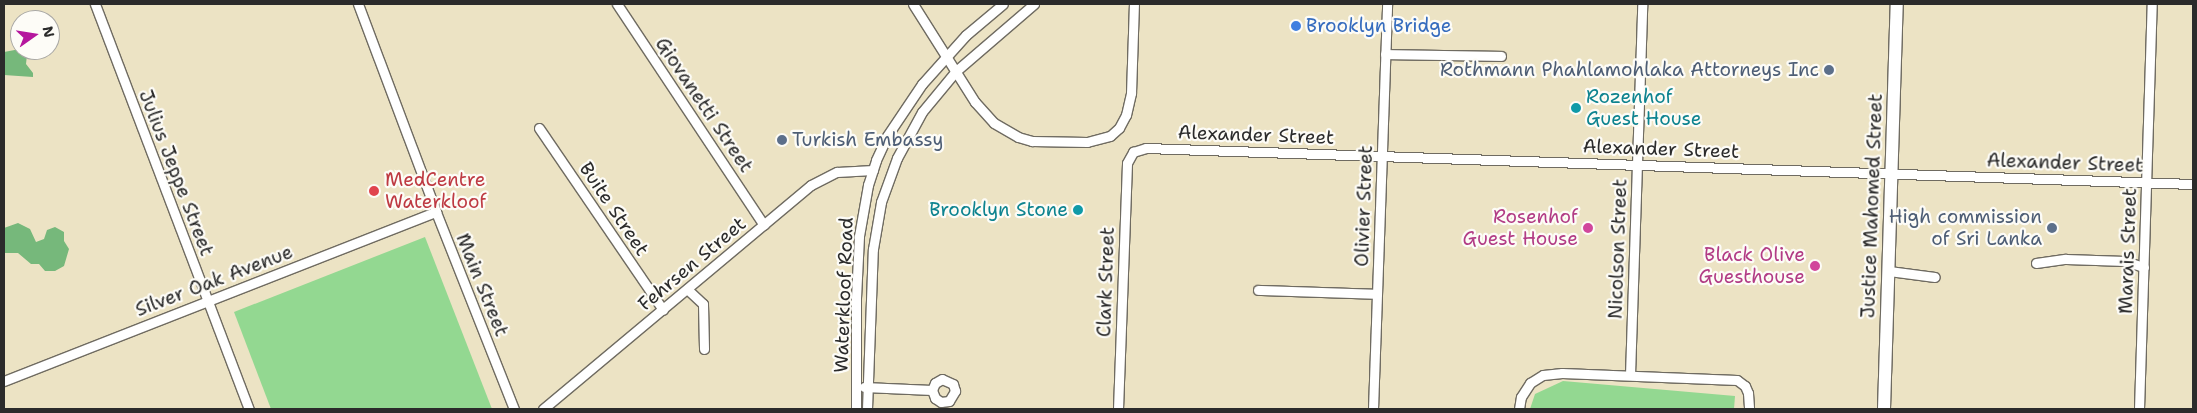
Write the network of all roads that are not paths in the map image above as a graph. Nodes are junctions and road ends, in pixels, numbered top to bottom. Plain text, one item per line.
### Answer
1 (95, 4) edge
2 (358, 4) edge
3 (617, 4) edge
4 (913, 4) edge
5 (1003, 4) edge
6 (1034, 4) edge
7 (1134, 4) edge
8 (1387, 4) edge
9 (1642, 4) edge
10 (1897, 4) edge
11 (2152, 4) edge
12 (1385, 54) junction
13 (946, 55) junction
14 (1501, 56) dead end
15 (956, 71) junction
16 (539, 128) dead end
17 (1129, 156) joint
18 (1381, 156) junction
19 (1637, 164) junction
20 (873, 170) junction
21 (1892, 174) junction
22 (2147, 182) junction
23 (2193, 184) edge
24 (436, 212) junction
25 (764, 225) junction
26 (2036, 263) dead end
27 (2144, 267) junction
28 (1889, 271) junction
29 (1935, 277) dead end
30 (687, 289) junction
31 (1258, 290) dead end
32 (1377, 294) junction
33 (208, 301) junction
34 (663, 310) junction
35 (856, 328) junction
36 (869, 330) junction
37 (704, 348) dead end
38 (1630, 375) junction
39 (4, 381) edge
40 (856, 386) junction
41 (868, 387) junction
42 (932, 390) dead end
43 (249, 409) edge
44 (514, 409) edge
45 (543, 409) edge
46 (856, 409) edge
47 (867, 409) edge
48 (1118, 409) edge
49 (1373, 409) edge
50 (1519, 409) edge
51 (1749, 409) edge
52 (1884, 409) edge
53 (2139, 409) edge

1 - 33 street, Julius Jeppe Street
2 - 24 street, Main Street
3 - 25 street, Giovanetti Street
4 - 13 street
5 - 13 street
6 - 15 street
7 - 15 street
8 - 12 street, Olivier Street
9 - 19 street, Nicolson Street
10 - 21 main road, Justice Mahomed Street
11 - 22 street, Marais Street
12 - 14 street
12 - 18 street, Olivier Street
13 - 15 street
13 - 20 street, Waterkloof Road
15 - 36 street, Waterkloof Road
16 - 34 street, Buite Street
17 - 18 street, Alexander Street
17 - 48 street, Clark Street
18 - 19 street, Alexander Street
18 - 32 street, Olivier Street
19 - 21 street, Alexander Street
19 - 38 street, Nicolson Street
20 - 25 street, Fehrsen Street
20 - 35 street, Waterkloof Road
21 - 22 street, Alexander Street
21 - 28 main road, Justice Mahomed Street
22 - 23 street, Alexander Street
22 - 27 street, Marais Street
24 - 33 street, Silver Oak Avenue
24 - 44 street, Main Street
25 - 30 street, Fehrsen Street
26 - 27 street
27 - 53 street, Marais Street
28 - 29 street
28 - 52 main road, Justice Mahomed Street
30 - 34 street, Fehrsen Street
30 - 37 street
31 - 32 street
32 - 49 street, Olivier Street
33 - 39 street, Silver Oak Avenue
33 - 43 street, Julius Jeppe Street
34 - 45 street, Fehrsen Street
35 - 36 street
35 - 40 street, Waterkloof Road
36 - 41 street, Waterkloof Road
38 - 50 street
38 - 51 street
40 - 41 street
40 - 46 street, Waterkloof Road
41 - 42 street
41 - 47 street, Waterkloof Road

